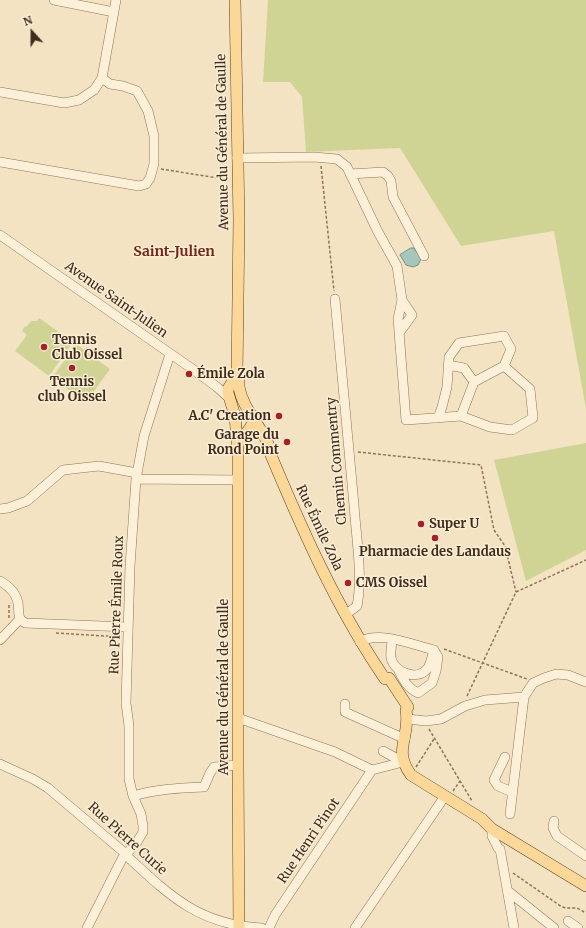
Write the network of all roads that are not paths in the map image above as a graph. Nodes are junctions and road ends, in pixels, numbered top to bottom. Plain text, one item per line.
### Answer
1 (54, 0) edge
2 (116, 0) edge
3 (236, 1) edge
4 (114, 12) junction
5 (102, 78) junction
6 (0, 92) edge
7 (237, 158) junction
8 (0, 162) edge
9 (350, 174) junction
10 (0, 235) edge
11 (424, 256) dead end
12 (335, 299) road end
13 (170, 354) junction
14 (448, 365) junction
15 (504, 366) junction
16 (474, 382) junction
17 (235, 383) junction
18 (217, 387) junction
19 (229, 398) junction
20 (462, 416) junction
21 (438, 418) junction
22 (236, 423) junction
23 (250, 427) junction
24 (237, 445) junction
25 (137, 476) junction
26 (238, 480) junction
27 (0, 509) edge
28 (0, 581) edge
29 (345, 614) junction
30 (20, 619) junction
31 (128, 627) junction
32 (392, 639) junction
33 (0, 640) edge
34 (360, 642) junction
35 (434, 650) junction
36 (396, 667) junction
37 (384, 677) junction
38 (586, 682) edge
39 (524, 697) junction
40 (344, 704) dead end
41 (407, 715) junction
42 (238, 718) junction
43 (405, 739) junction
44 (383, 751) dead end
45 (505, 757) dead end
46 (403, 762) junction
47 (0, 764) edge
48 (238, 765) junction
49 (372, 770) junction
50 (512, 792) junction
51 (448, 795) junction
52 (133, 796) junction
53 (510, 814) dead end
54 (554, 821) dead end
55 (492, 829) junction
56 (507, 838) junction
57 (500, 849) junction
58 (126, 854) junction
59 (586, 856) edge
60 (586, 886) edge
61 (508, 891) junction
62 (568, 921) dead end
63 (239, 927) edge
64 (86, 928) edge
65 (262, 928) edge
66 (269, 928) edge
67 (355, 928) edge
68 (514, 928) edge
69 (554, 928) edge
70 (578, 928) edge

1 - 4 street
2 - 4 street
3 - 7 main road, Avenue du Général de Gaulle
4 - 5 street
5 - 6 street
5 - 8 street
7 - 9 street
7 - 17 main road, Avenue du Général de Gaulle
9 - 11 street
9 - 21 street
10 - 13 street, Avenue Saint-Julien
12 - 29 street, Chemin Commentry
13 - 18 street, Avenue Saint-Julien
13 - 25 street, Rue Pierre Émile Roux
14 - 15 street
14 - 16 street
14 - 21 street
15 - 16 street
15 - 20 street
16 - 20 street
17 - 18 street
17 - 19 main road, Avenue du Général de Gaulle
17 - 23 main road, Avenue du Général de Gaulle
18 - 19 street, Avenue Saint-Julien
19 - 22 main road, Avenue du Général de Gaulle
20 - 21 street
22 - 23 main road
22 - 24 main road, Avenue du Général de Gaulle
23 - 24 main road
23 - 29 main road, Rue Émile Zola
24 - 26 main road, Avenue du Général de Gaulle
25 - 26 street
25 - 27 street
25 - 31 street, Rue Pierre Émile Roux
26 - 42 main road, Avenue du Général de Gaulle
28 - 30 street
29 - 34 main road, Rue Émile Zola
30 - 31 street
30 - 33 street
31 - 52 street, Rue Pierre Émile Roux
32 - 34 street
32 - 35 street
32 - 36 street
34 - 37 main road, Rue Émile Zola
35 - 36 street
35 - 36 street
36 - 37 street
37 - 41 main road, Rue Émile Zola
38 - 39 street
39 - 41 street
39 - 50 street
40 - 43 street
41 - 43 main road
42 - 48 main road, Avenue du Général de Gaulle
42 - 49 street
43 - 46 main road
44 - 46 street
45 - 50 street
46 - 49 street
46 - 51 main road
47 - 58 street, Rue Pierre Curie
48 - 52 street
48 - 63 main road, Avenue du Général de Gaulle
49 - 66 street, Rue Henri Pinot
50 - 53 street
51 - 55 main road
51 - 67 street
52 - 58 street, Rue Pierre Émile Roux
54 - 59 street
55 - 56 main road
55 - 57 street
56 - 57 street
56 - 60 main road
57 - 61 street
58 - 63 street, Rue Pierre Curie
58 - 64 street
61 - 68 street
61 - 69 street
62 - 70 street
63 - 65 street, Rue Pierre Curie

